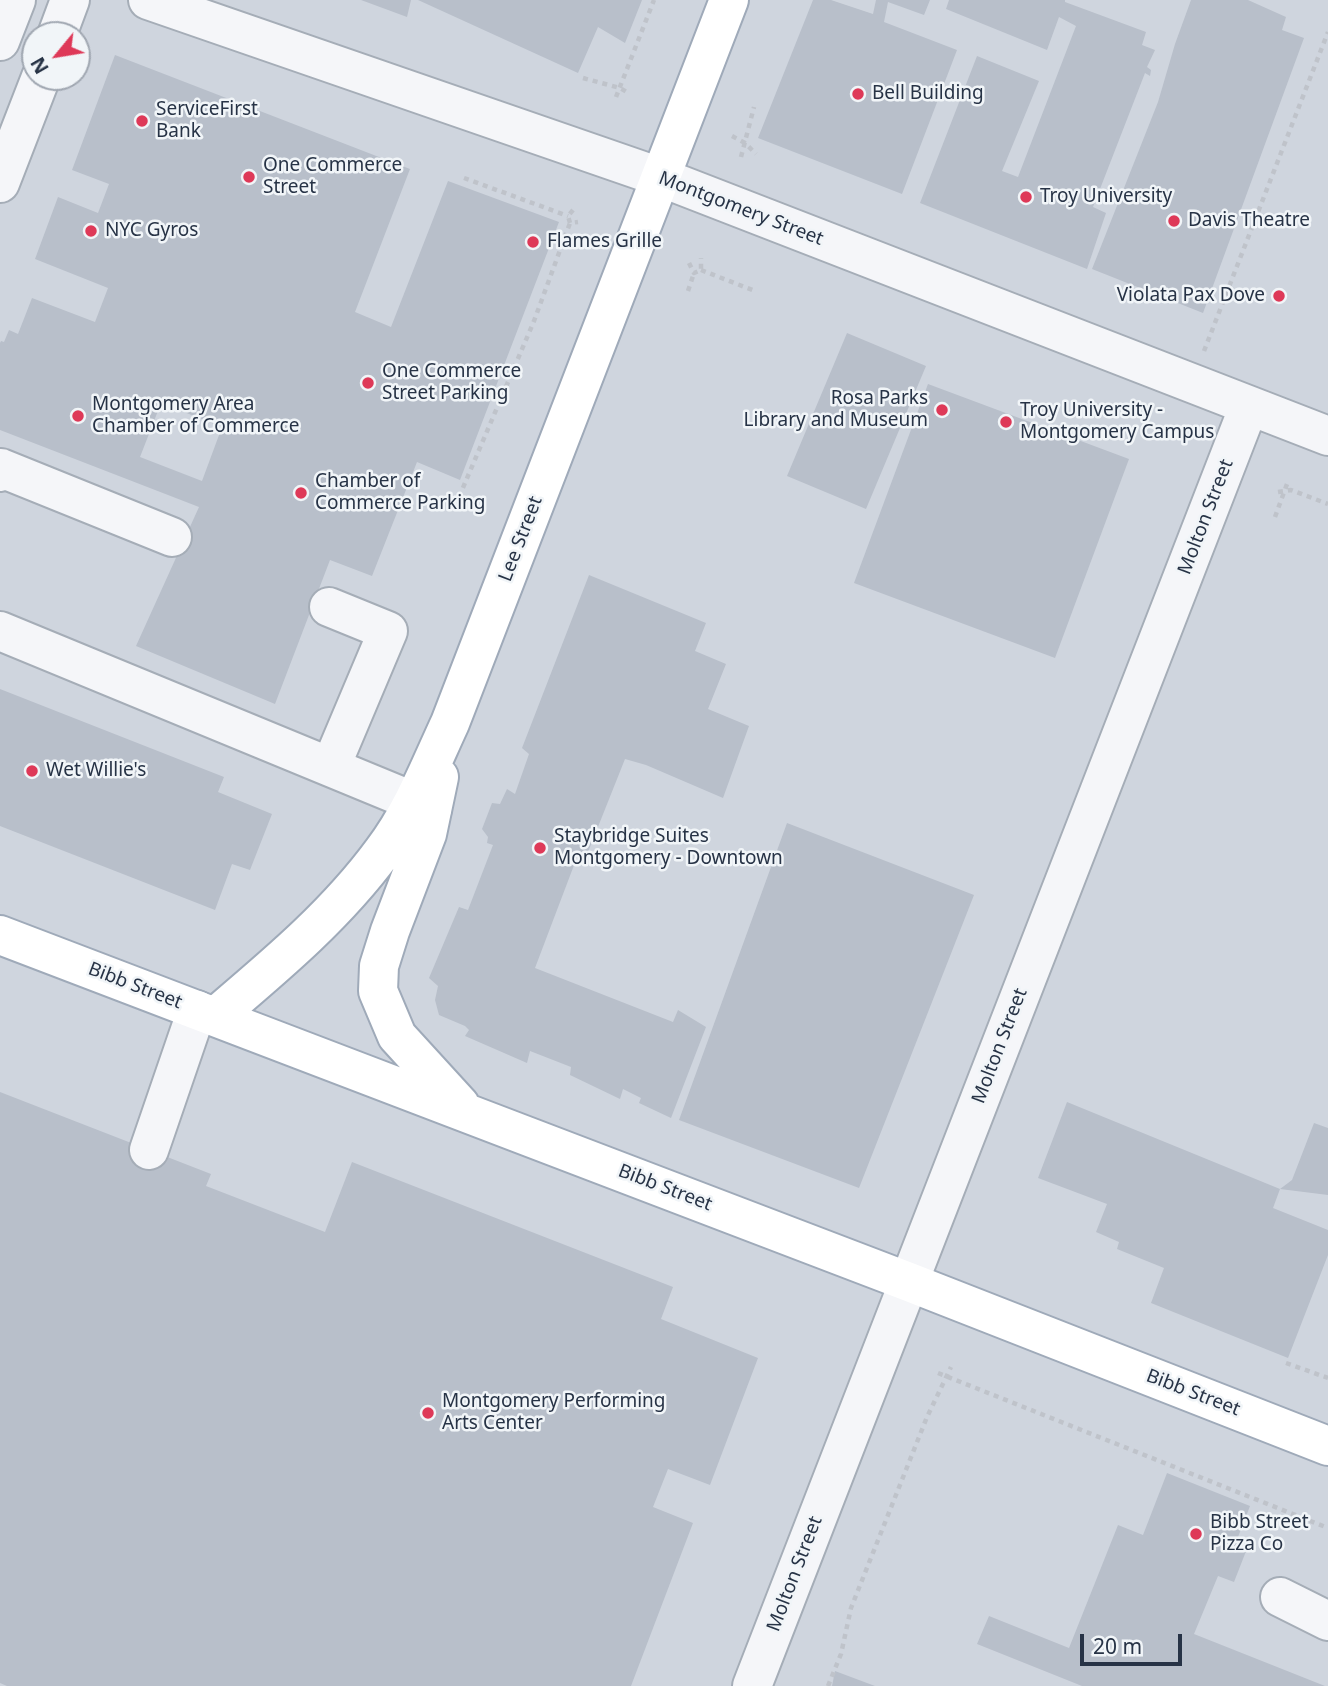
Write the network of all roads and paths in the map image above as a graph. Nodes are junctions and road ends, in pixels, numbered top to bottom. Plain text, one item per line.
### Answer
1 (16, 0) edge
2 (70, 0) edge
3 (148, 0) edge
4 (654, 0) edge
5 (729, 0) edge
6 (62, 21) edge
7 (1328, 32) edge
8 (0, 41) edge
9 (583, 78) dead end
10 (620, 88) junction
11 (36, 91) edge
12 (630, 94) dead end
13 (617, 97) dead end
14 (754, 107) dead end
15 (732, 136) dead end
16 (745, 143) junction
17 (756, 154) dead end
18 (741, 157) dead end
19 (660, 177) junction
20 (464, 178) dead end
21 (0, 183) edge
22 (573, 210) dead end
23 (568, 216) junction
24 (570, 222) junction
25 (578, 222) dead end
26 (702, 258) dead end
27 (688, 264) dead end
28 (701, 270) junction
29 (694, 273) junction
30 (688, 290) dead end
31 (755, 291) dead end
32 (1192, 383) junction
33 (1249, 406) junction
34 (1328, 436) edge
35 (0, 472) edge
36 (1287, 484) dead end
37 (1284, 491) junction
38 (1278, 492) dead end
39 (459, 497) dead end
40 (1328, 504) edge
41 (1275, 517) dead end
42 (172, 537) dead end
43 (329, 607) dead end
44 (0, 631) edge
45 (331, 766) junction
46 (423, 805) junction
47 (0, 935) edge
48 (206, 1013) junction
49 (466, 1112) junction
50 (149, 1150) dead end
51 (909, 1282) junction
52 (1286, 1363) dead end
53 (951, 1367) dead end
54 (938, 1373) dead end
55 (947, 1376) junction
56 (1328, 1378) edge
57 (1328, 1446) edge
58 (1328, 1528) edge
59 (1280, 1597) dead end
60 (1328, 1621) edge
61 (752, 1686) edge
62 (828, 1686) edge

1 - 8 street
2 - 6 street
3 - 19 street, Montgomery Street
4 - 10 path
5 - 19 main road, Lee Street
7 - 32 path
9 - 10 path
10 - 12 path
10 - 13 path
11 - 21 street
14 - 16 path
15 - 16 path
16 - 17 path
16 - 18 path
19 - 32 street, Montgomery Street
19 - 46 main road, Lee Street
20 - 23 path
22 - 23 path
23 - 24 path
24 - 25 path
24 - 39 path
26 - 28 path
27 - 29 path
28 - 29 path
28 - 31 path
29 - 30 path
32 - 33 street, Montgomery Street
33 - 34 street, Montgomery Street
33 - 51 street, Molton Street
35 - 42 street
36 - 37 path
37 - 38 path
37 - 40 path
37 - 41 path
43 - 45 street
44 - 45 street
45 - 46 street
46 - 48 main road, Lee Street
46 - 49 main road
47 - 48 main road, Bibb Street
48 - 49 main road, Bibb Street
48 - 50 street
49 - 51 main road, Bibb Street
51 - 57 main road, Bibb Street
51 - 61 street, Molton Street
52 - 56 path
53 - 55 path
54 - 55 path
55 - 58 path
55 - 62 path
59 - 60 street

